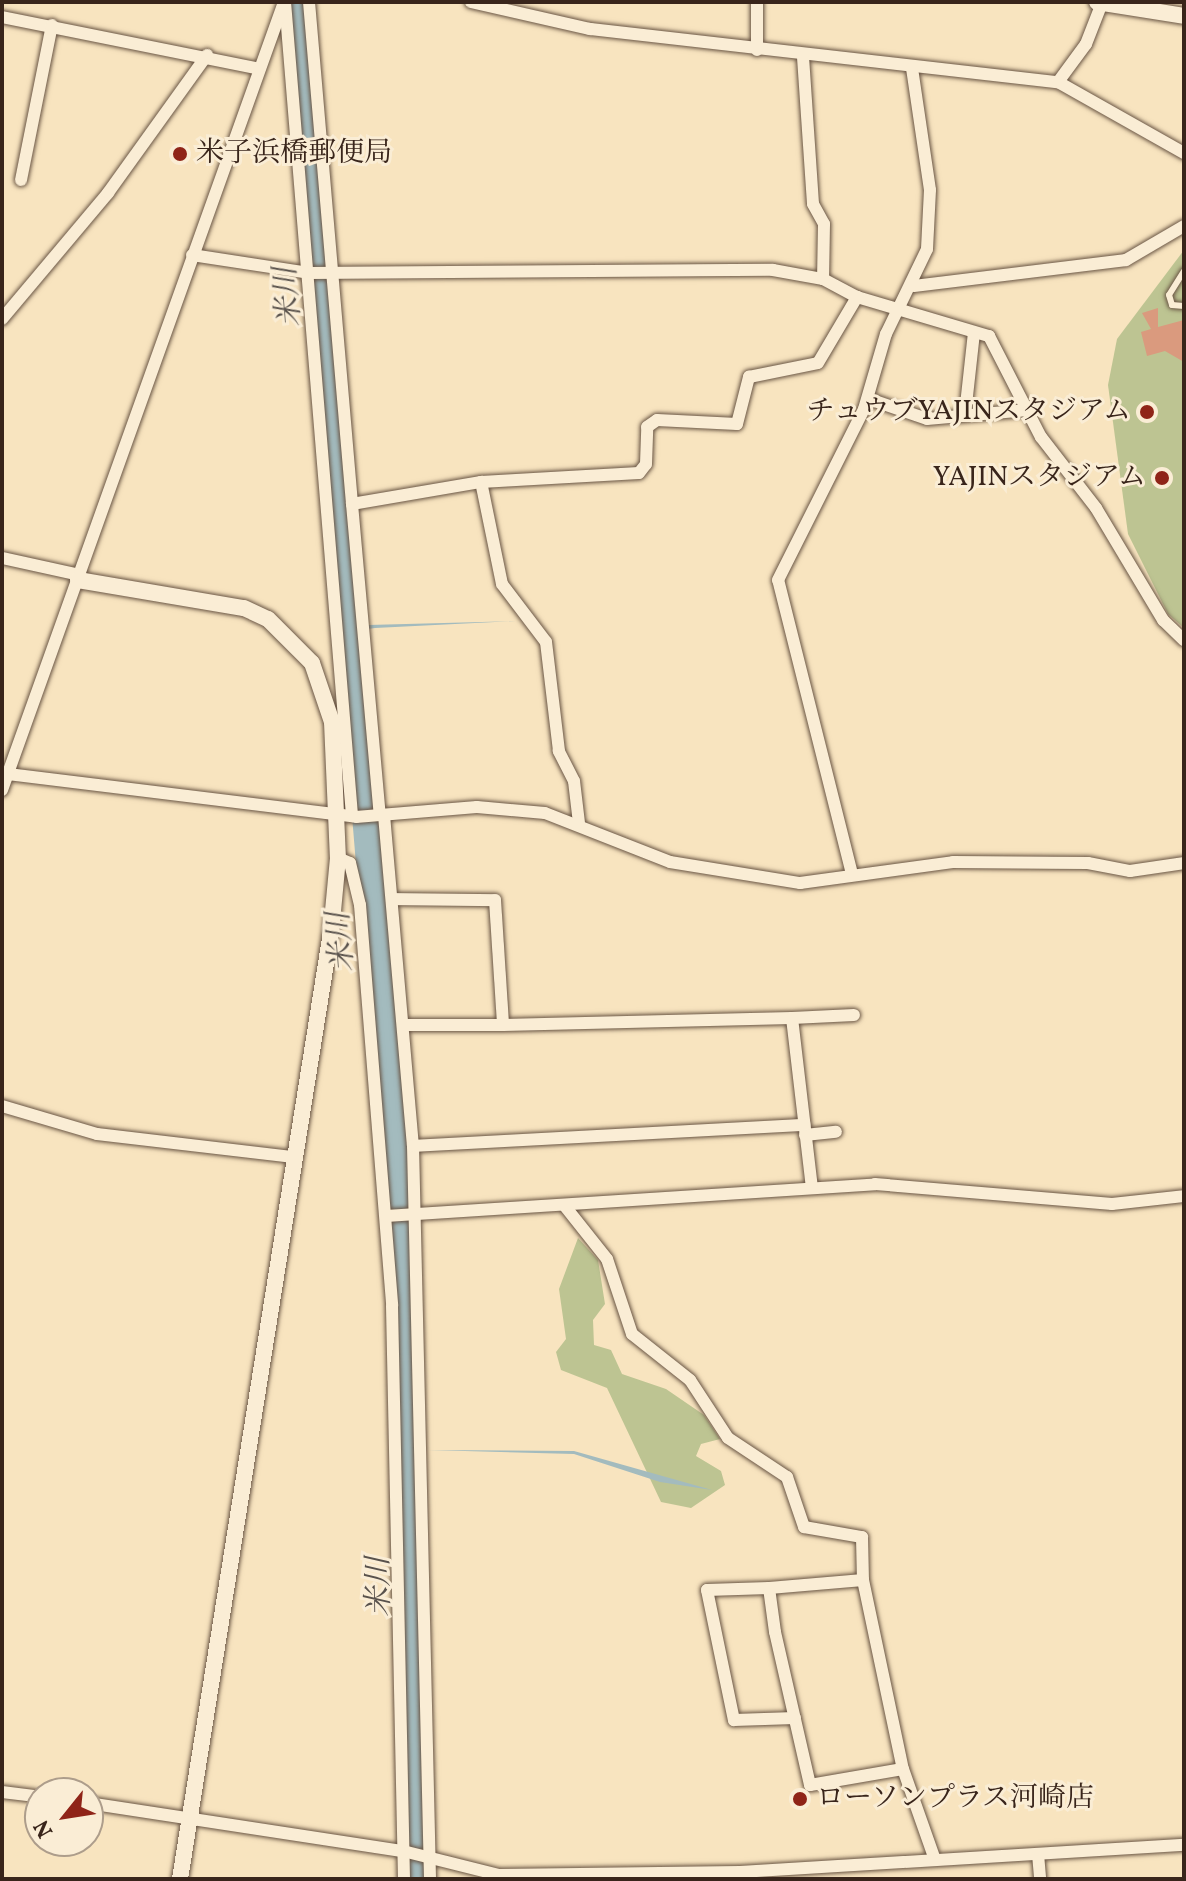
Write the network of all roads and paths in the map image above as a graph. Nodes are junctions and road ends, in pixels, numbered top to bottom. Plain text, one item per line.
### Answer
1 (284, 2) edge
2 (309, 2) edge
3 (471, 2) edge
4 (757, 2) edge
5 (1107, 3) edge
6 (1184, 16) edge
7 (2, 17) edge
8 (52, 25) junction
9 (757, 50) junction
10 (207, 55) junction
11 (803, 57) junction
12 (912, 68) junction
13 (259, 69) junction
14 (1058, 82) junction
15 (1184, 153) edge
16 (21, 180) dead end
17 (1184, 226) edge
18 (192, 255) junction
19 (1184, 271) edge
20 (331, 272) junction
21 (307, 273) junction
22 (823, 279) junction
23 (914, 286) junction
24 (857, 297) junction
25 (1184, 306) edge
26 (899, 307) junction
27 (2, 319) edge
28 (974, 332) junction
29 (869, 399) junction
30 (1028, 410) junction
31 (965, 414) junction
32 (481, 482) junction
33 (352, 504) junction
34 (2, 558) edge
35 (79, 578) junction
36 (1184, 640) edge
37 (8, 774) junction
38 (2, 790) edge
39 (379, 815) junction
40 (349, 816) junction
41 (579, 823) junction
42 (338, 858) junction
43 (1184, 863) edge
44 (852, 874) junction
45 (392, 899) junction
46 (854, 1015) dead end
47 (792, 1018) junction
48 (404, 1025) junction
49 (503, 1025) junction
50 (2, 1106) edge
51 (805, 1130) junction
52 (836, 1132) dead end
53 (413, 1146) junction
54 (292, 1157) junction
55 (812, 1188) junction
56 (1184, 1196) edge
57 (564, 1205) junction
58 (411, 1215) junction
59 (386, 1216) junction
60 (863, 1580) junction
61 (769, 1588) junction
62 (795, 1718) junction
63 (903, 1769) junction
64 (2, 1792) edge
65 (24, 1795) edge
66 (104, 1805) edge
67 (187, 1816) junction
68 (1184, 1845) edge
69 (406, 1852) junction
70 (1038, 1854) junction
71 (428, 1860) junction
72 (935, 1860) junction
73 (180, 1879) edge
74 (404, 1879) edge
75 (430, 1879) edge
76 (1040, 1879) edge

1 - 13 street
1 - 21 street
2 - 20 street
3 - 9 street
4 - 9 street
5 - 6 street
5 - 14 street
7 - 8 street
8 - 10 street
8 - 16 street
9 - 11 street
10 - 13 street
10 - 27 street
11 - 12 street
11 - 22 street
12 - 14 street
12 - 23 street
13 - 18 street
14 - 15 street
17 - 23 street
18 - 21 street
18 - 35 street
19 - 25 lane
20 - 21 street
20 - 22 street
20 - 33 street
21 - 40 street
22 - 24 street
23 - 26 street
24 - 26 street
24 - 32 street
26 - 28 street
26 - 29 street
28 - 30 street
28 - 31 street
29 - 31 street
29 - 44 street
30 - 31 street
30 - 36 street
32 - 33 street
32 - 41 street
33 - 39 street
34 - 35 street
35 - 37 street
35 - 40 street
37 - 38 street
37 - 40 street
39 - 40 street
39 - 41 street
39 - 45 street
40 - 42 street
41 - 44 street
42 - 54 street
42 - 59 street
43 - 44 street
45 - 48 street
45 - 49 street
46 - 47 street
47 - 49 street
47 - 51 street
48 - 49 street
48 - 53 street
50 - 54 street
51 - 52 street
51 - 53 street
51 - 55 street
53 - 58 street
54 - 67 street
55 - 56 street
55 - 57 street
57 - 58 street
57 - 60 street
58 - 59 street
58 - 71 street
59 - 69 street
60 - 61 street
60 - 63 street
61 - 62 street
61 - 62 street
62 - 63 street
63 - 72 street
64 - 65 street
66 - 67 street
67 - 69 street
67 - 73 street
68 - 70 street
69 - 71 street
69 - 74 street
70 - 72 street
70 - 76 street
71 - 72 street
71 - 75 street

